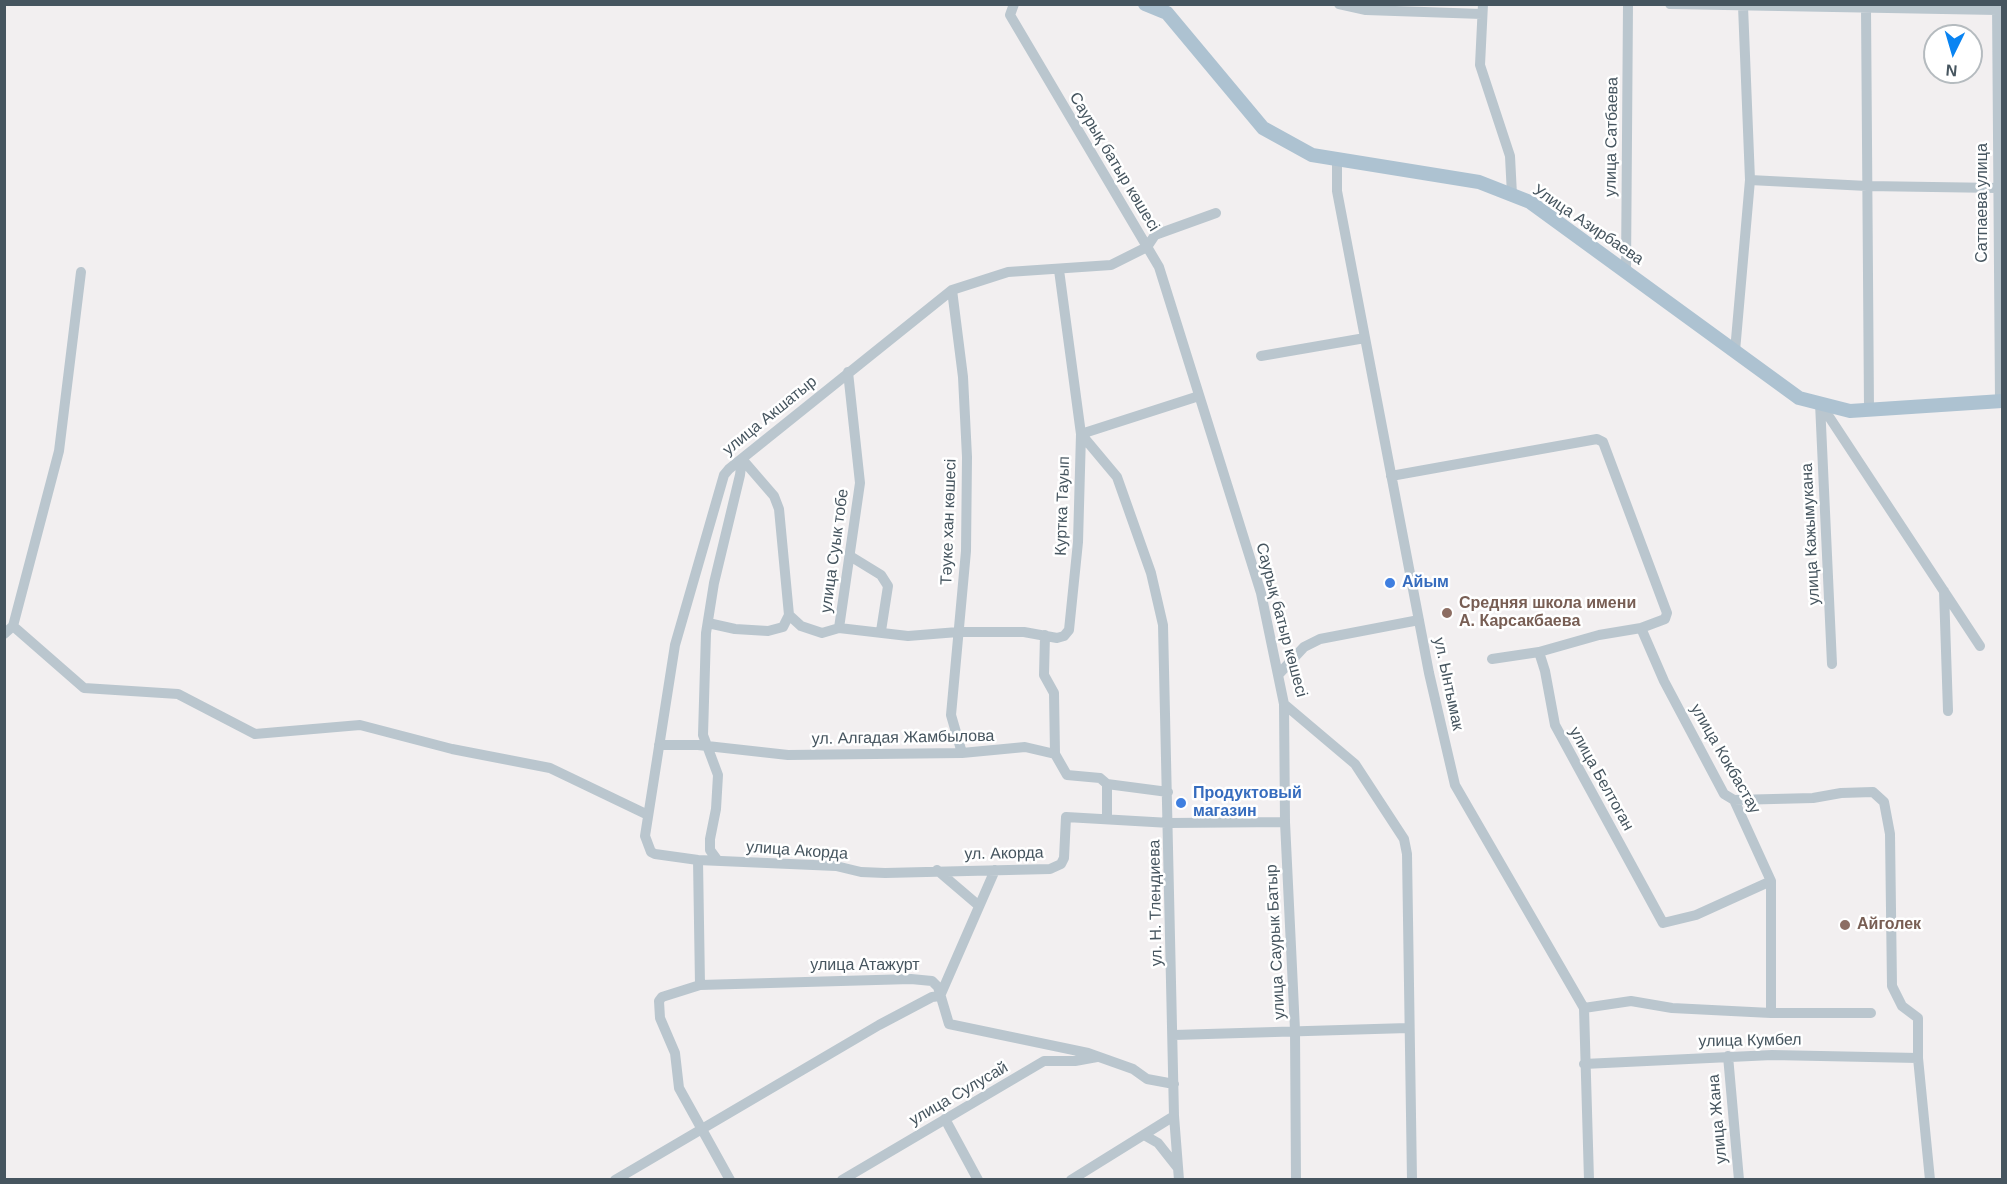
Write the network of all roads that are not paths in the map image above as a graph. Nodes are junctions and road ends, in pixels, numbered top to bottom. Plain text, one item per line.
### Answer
1 (1014, 4) edge
2 (1145, 4) edge
3 (1339, 4) edge
4 (1628, 4) edge
5 (1670, 4) edge
6 (1743, 6) edge
7 (1866, 8) junction
8 (1483, 9) edge
9 (1999, 10) edge
10 (1336, 159) junction
11 (1750, 180) junction
12 (1867, 186) junction
13 (1998, 188) junction
14 (1512, 195) junction
15 (1216, 213) dead end
16 (1147, 247) junction
17 (1059, 270) junction
18 (1626, 270) junction
19 (81, 272) dead end
20 (952, 290) junction
21 (1365, 338) junction
22 (1735, 351) junction
23 (1261, 356) dead end
24 (848, 372) junction
25 (1199, 396) junction
26 (2001, 401) edge
27 (1820, 403) junction
28 (1869, 410) junction
29 (1081, 434) junction
30 (742, 459) junction
31 (1391, 476) junction
32 (850, 556) junction
33 (1944, 591) junction
34 (789, 615) junction
35 (1419, 620) junction
36 (708, 623) junction
37 (839, 628) junction
38 (1641, 628) junction
39 (9, 630) edge
40 (881, 631) junction
41 (958, 632) junction
42 (1046, 635) junction
43 (1980, 646) dead end
44 (1539, 652) junction
45 (1491, 659) dead end
46 (1832, 664) dead end
47 (1278, 675) junction
48 (1284, 704) junction
49 (1948, 711) dead end
50 (660, 745) junction
51 (707, 746) junction
52 (962, 753) junction
53 (1054, 754) junction
54 (1107, 784) junction
55 (1168, 792) junction
56 (1734, 800) junction
57 (648, 815) junction
58 (1107, 819) junction
59 (1285, 822) junction
60 (1170, 823) junction
61 (655, 854) joint
62 (699, 860) junction
63 (718, 861) junction
64 (938, 870) junction
65 (995, 870) junction
66 (1771, 881) junction
67 (978, 905) junction
68 (700, 985) junction
69 (940, 996) junction
70 (1584, 1008) junction
71 (1771, 1013) junction
72 (1871, 1013) dead end
73 (1408, 1028) junction
74 (1294, 1030) junction
75 (1174, 1035) junction
76 (1728, 1056) junction
77 (1098, 1057) junction
78 (1918, 1058) junction
79 (1584, 1064) junction
80 (1174, 1084) junction
81 (1174, 1116) junction
82 (945, 1119) junction
83 (700, 1130) junction
84 (1144, 1135) junction
85 (1179, 1175) edge
86 (615, 1179) edge
87 (730, 1179) edge
88 (842, 1179) edge
89 (978, 1179) edge
90 (1071, 1179) edge
91 (1296, 1179) edge
92 (1412, 1179) edge
93 (1589, 1179) edge
94 (1739, 1179) edge
95 (1930, 1179) edge

1 - 16 street, Саурық батыр көшесі
2 - 10 main road, Улица Азирбаева
3 - 8 street
4 - 18 street, улица Сатбаева
5 - 6 street
6 - 7 street
6 - 11 street
7 - 9 street
7 - 12 street
8 - 14 street
9 - 13 street, Сатпаева улица
10 - 14 main road, Улица Азирбаева
10 - 21 street, ул. Ынтымак
11 - 12 street
11 - 22 street
12 - 13 street
12 - 28 street
13 - 26 street, Сатпаева улица
14 - 18 main road, Улица Азирбаева
15 - 16 street, улица Акшатыр
16 - 17 street, улица Акшатыр
16 - 25 street, Саурық батыр көшесі
17 - 20 street, улица Акшатыр
17 - 29 street, Куртка Тауып
18 - 22 main road, Улица Азирбаева
19 - 39 street
20 - 24 street, улица Акшатыр
20 - 41 street, Тәуке хан көшесі
21 - 23 street
21 - 31 street, ул. Ынтымак
22 - 27 main road, Улица Азирбаева
24 - 30 street, улица Акшатыр
24 - 32 street, улица Суык тобе
25 - 29 street
25 - 47 street, Саурық батыр көшесі
26 - 28 main road, Улица Азирбаева
27 - 28 main road, Улица Азирбаева
27 - 33 street
27 - 46 street, улица Кажымукана
29 - 42 street, Куртка Тауып
29 - 55 street, ул. Н. Тлендиева
30 - 34 street
30 - 36 street
30 - 50 street, улица Акшатыр
31 - 35 street, ул. Ынтымак
31 - 38 street
32 - 37 street, улица Суык тобе
32 - 40 street
33 - 43 street
33 - 49 street
34 - 36 street
34 - 37 street, Куртка Тауып
35 - 47 street
35 - 70 street, ул. Ынтымак
36 - 51 street
37 - 40 street, Куртка Тауып
38 - 44 street
38 - 56 street, улица Кокбастау
39 - 57 street
40 - 41 street, Куртка Тауып
41 - 42 street, Куртка Тауып
41 - 52 street, Тәуке хан көшесі
42 - 53 street
44 - 45 street
44 - 66 street, улица Белтоган
47 - 48 street, Саурық батыр көшесі
48 - 59 street, улица Саурык Батыр
48 - 73 street, Саурық батыр көшесі
50 - 51 street, ул. Алгадая Жамбылова
50 - 57 street, улица Акшатыр
51 - 52 street, ул. Алгадая Жамбылова
51 - 63 street
52 - 53 street, ул. Алгадая Жамбылова
53 - 54 street
54 - 55 street
54 - 58 street
55 - 60 street, ул. Н. Тлендиева
56 - 66 street, улица Кокбастау
56 - 78 street
57 - 61 street, улица Акшатыр
58 - 60 street, ул. Акорда
58 - 65 street, ул. Акорда
59 - 60 street, ул. Акорда
59 - 74 street, улица Саурык Батыр
60 - 75 street, ул. Н. Тлендиева
61 - 62 street, улица Акорда
62 - 63 street, улица Акорда
62 - 68 street
63 - 64 street, улица Акорда
64 - 65 street, ул. Акорда
64 - 67 street
65 - 67 street
66 - 71 street, улица Кокбастау
67 - 69 street
68 - 69 street, улица Атажурт
68 - 83 street, улица Атажурт
69 - 77 street
69 - 83 street
70 - 71 street
70 - 79 street
71 - 72 street
73 - 74 street
73 - 92 street, Саурық батыр көшесі
74 - 75 street
74 - 91 street, улица Саурык Батыр
75 - 80 street, ул. Н. Тлендиева
76 - 78 street, улица Кумбел
76 - 79 street, улица Кумбел
76 - 94 street, улица Жана
77 - 80 street
77 - 82 street, улица Сулусай
78 - 95 street
79 - 93 street
80 - 81 street, ул. Н. Тлендиева
81 - 84 street
81 - 85 street, ул. Н. Тлендиева
82 - 88 street, улица Сулусай
82 - 89 street
83 - 86 street
83 - 87 street
84 - 85 street
84 - 90 street

